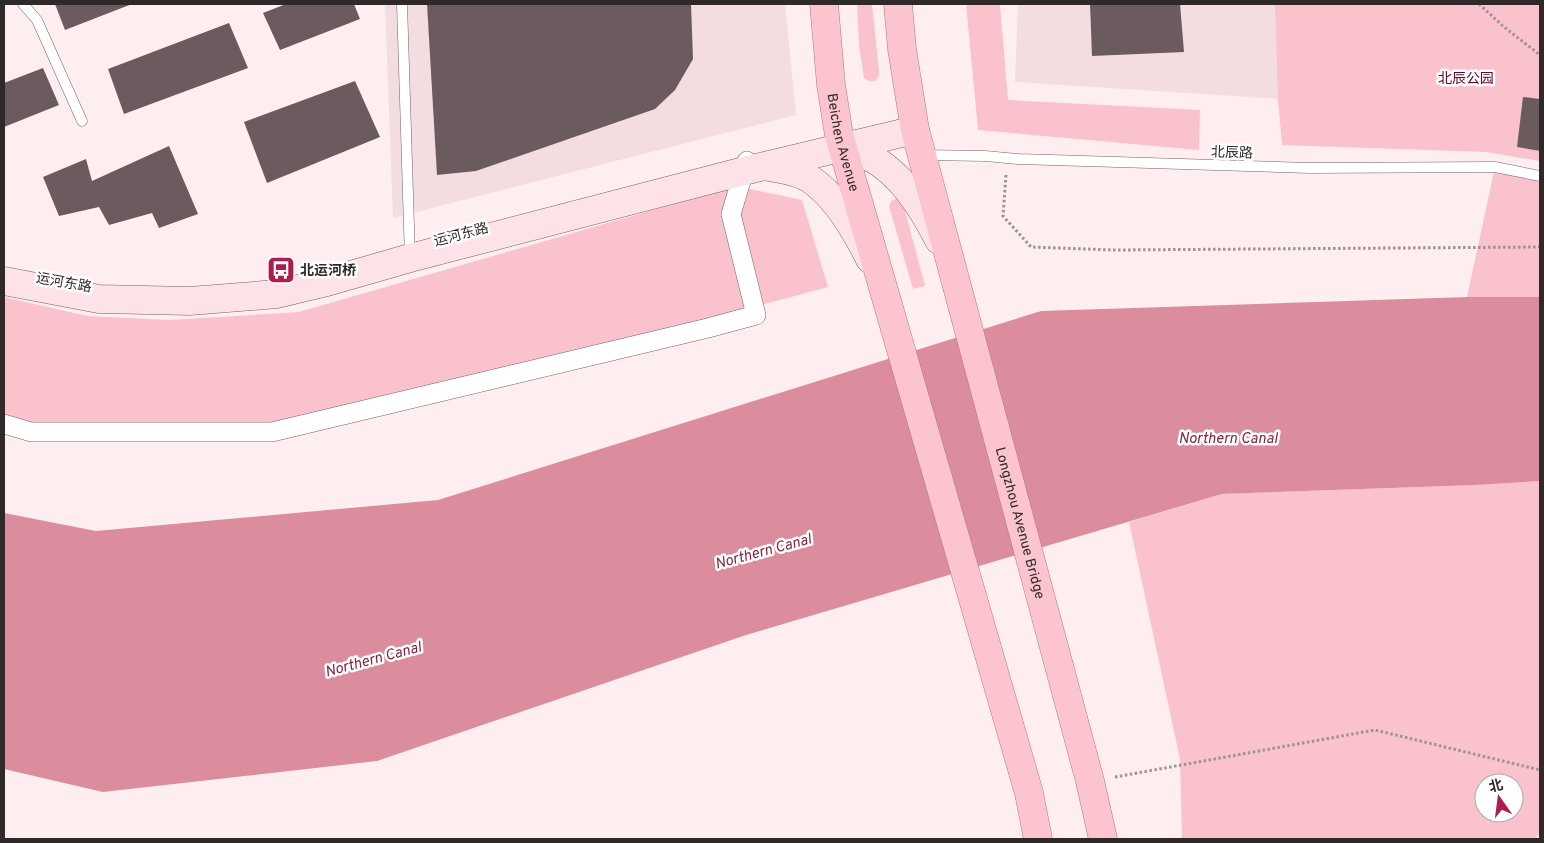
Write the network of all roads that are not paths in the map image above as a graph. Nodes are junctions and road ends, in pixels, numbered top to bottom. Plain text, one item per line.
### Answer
1 (23, 4) edge
2 (402, 4) edge
3 (824, 4) edge
4 (898, 4) edge
5 (82, 121) dead end
6 (916, 134) junction
7 (840, 141) junction
8 (757, 162) junction
9 (1540, 176) edge
10 (410, 253) junction
11 (950, 264) junction
12 (4, 270) edge
13 (879, 279) junction
14 (4, 282) edge
15 (4, 424) edge
16 (1038, 839) edge
17 (1103, 839) edge

1 - 5 lane
2 - 10 lane
3 - 7 main road, Beichen Avenue
4 - 6 main road
6 - 7 street, 运河东路
6 - 9 lane, 北辰路
6 - 11 main road
7 - 8 street, 运河东路
7 - 11 street
7 - 13 main road, Beichen Avenue
8 - 10 street, 运河东路
8 - 13 street
8 - 15 street
10 - 12 street, 运河东路
10 - 14 street
11 - 17 main road, Longzhou Avenue Bridge
13 - 16 main road

